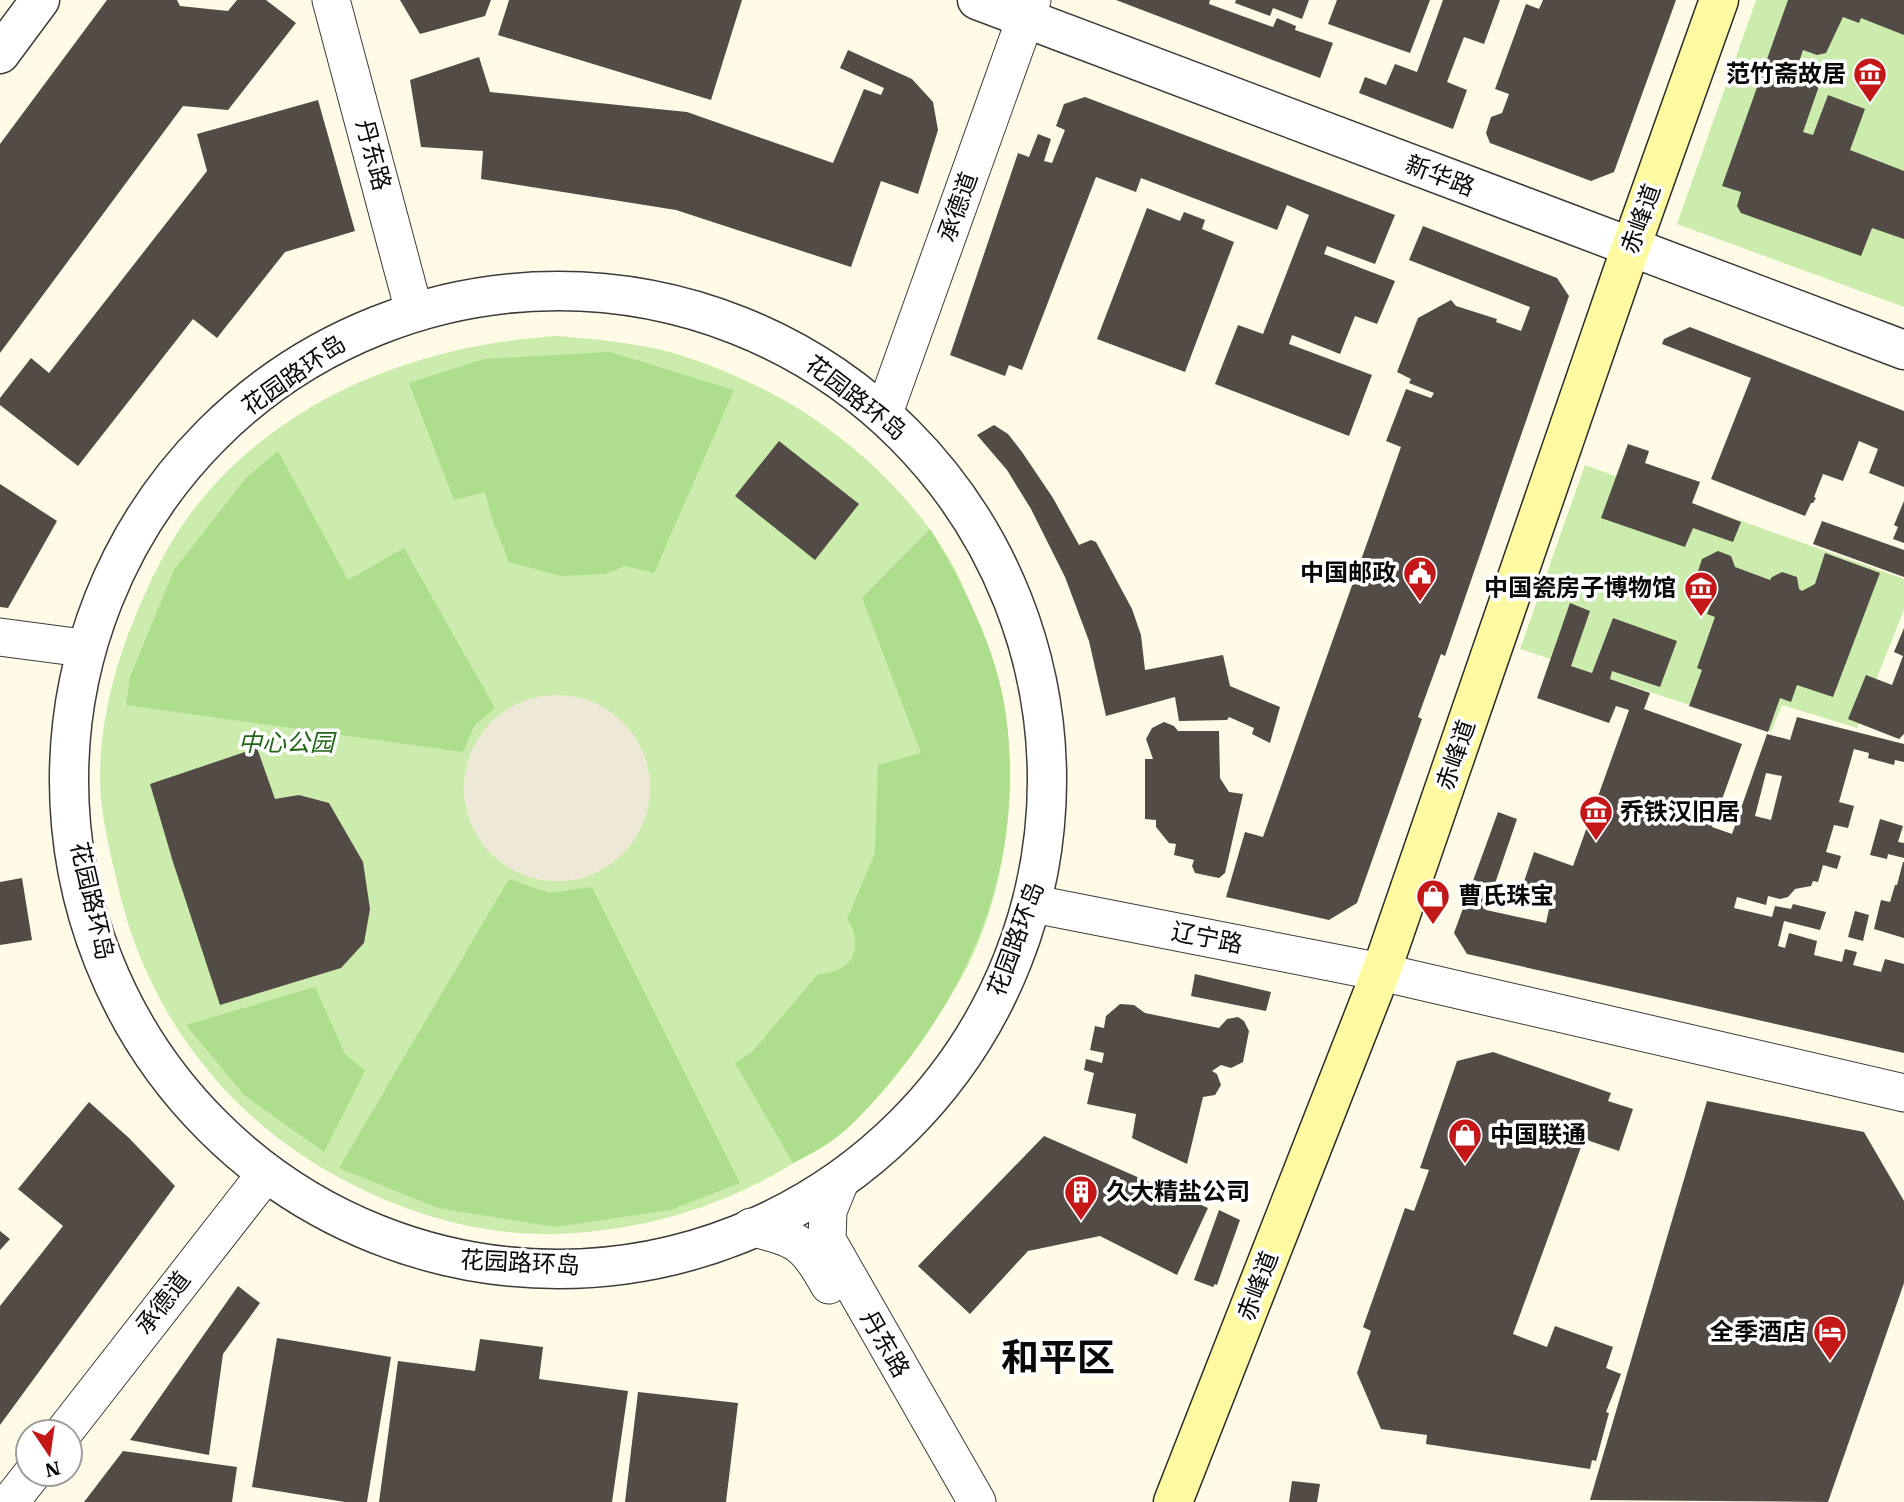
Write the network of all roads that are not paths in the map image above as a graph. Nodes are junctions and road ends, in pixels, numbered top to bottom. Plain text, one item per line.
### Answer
1 (40, 0) edge
2 (331, 0) edge
3 (978, 0) edge
4 (1720, 0) edge
5 (1028, 10) edge
6 (0, 54) edge
7 (1631, 247) junction
8 (414, 311) junction
9 (1904, 350) edge
10 (884, 413) junction
11 (0, 637) edge
12 (83, 648) junction
13 (1034, 904) junction
14 (1381, 972) junction
15 (1904, 1093) edge
16 (264, 1175) junction
17 (841, 1179) junction
18 (751, 1227) junction
19 (75, 1418) edge
20 (21, 1488) edge
21 (10, 1502) edge
22 (950, 1502) edge
23 (977, 1502) edge
24 (1173, 1502) edge

1 - 6 street
2 - 8 street, 丹东路
3 - 5 street, 新华路
4 - 7 main road, 赤峰道
5 - 7 street, 新华路
5 - 10 street, 承德道
7 - 9 street, 新华路
7 - 14 main road, 赤峰道
8 - 10 street, 花园路环岛
8 - 12 street, 花园路环岛
10 - 13 street, 花园路环岛
11 - 12 street
12 - 16 street, 花园路环岛
13 - 14 street, 辽宁路
13 - 17 street, 花园路环岛
14 - 15 street, 辽宁路
14 - 24 main road, 赤峰道
16 - 18 street, 花园路环岛
16 - 19 street, 承德道
17 - 18 street, 花园路环岛
17 - 23 street, 丹东路
18 - 22 street, 丹东路
20 - 21 street

